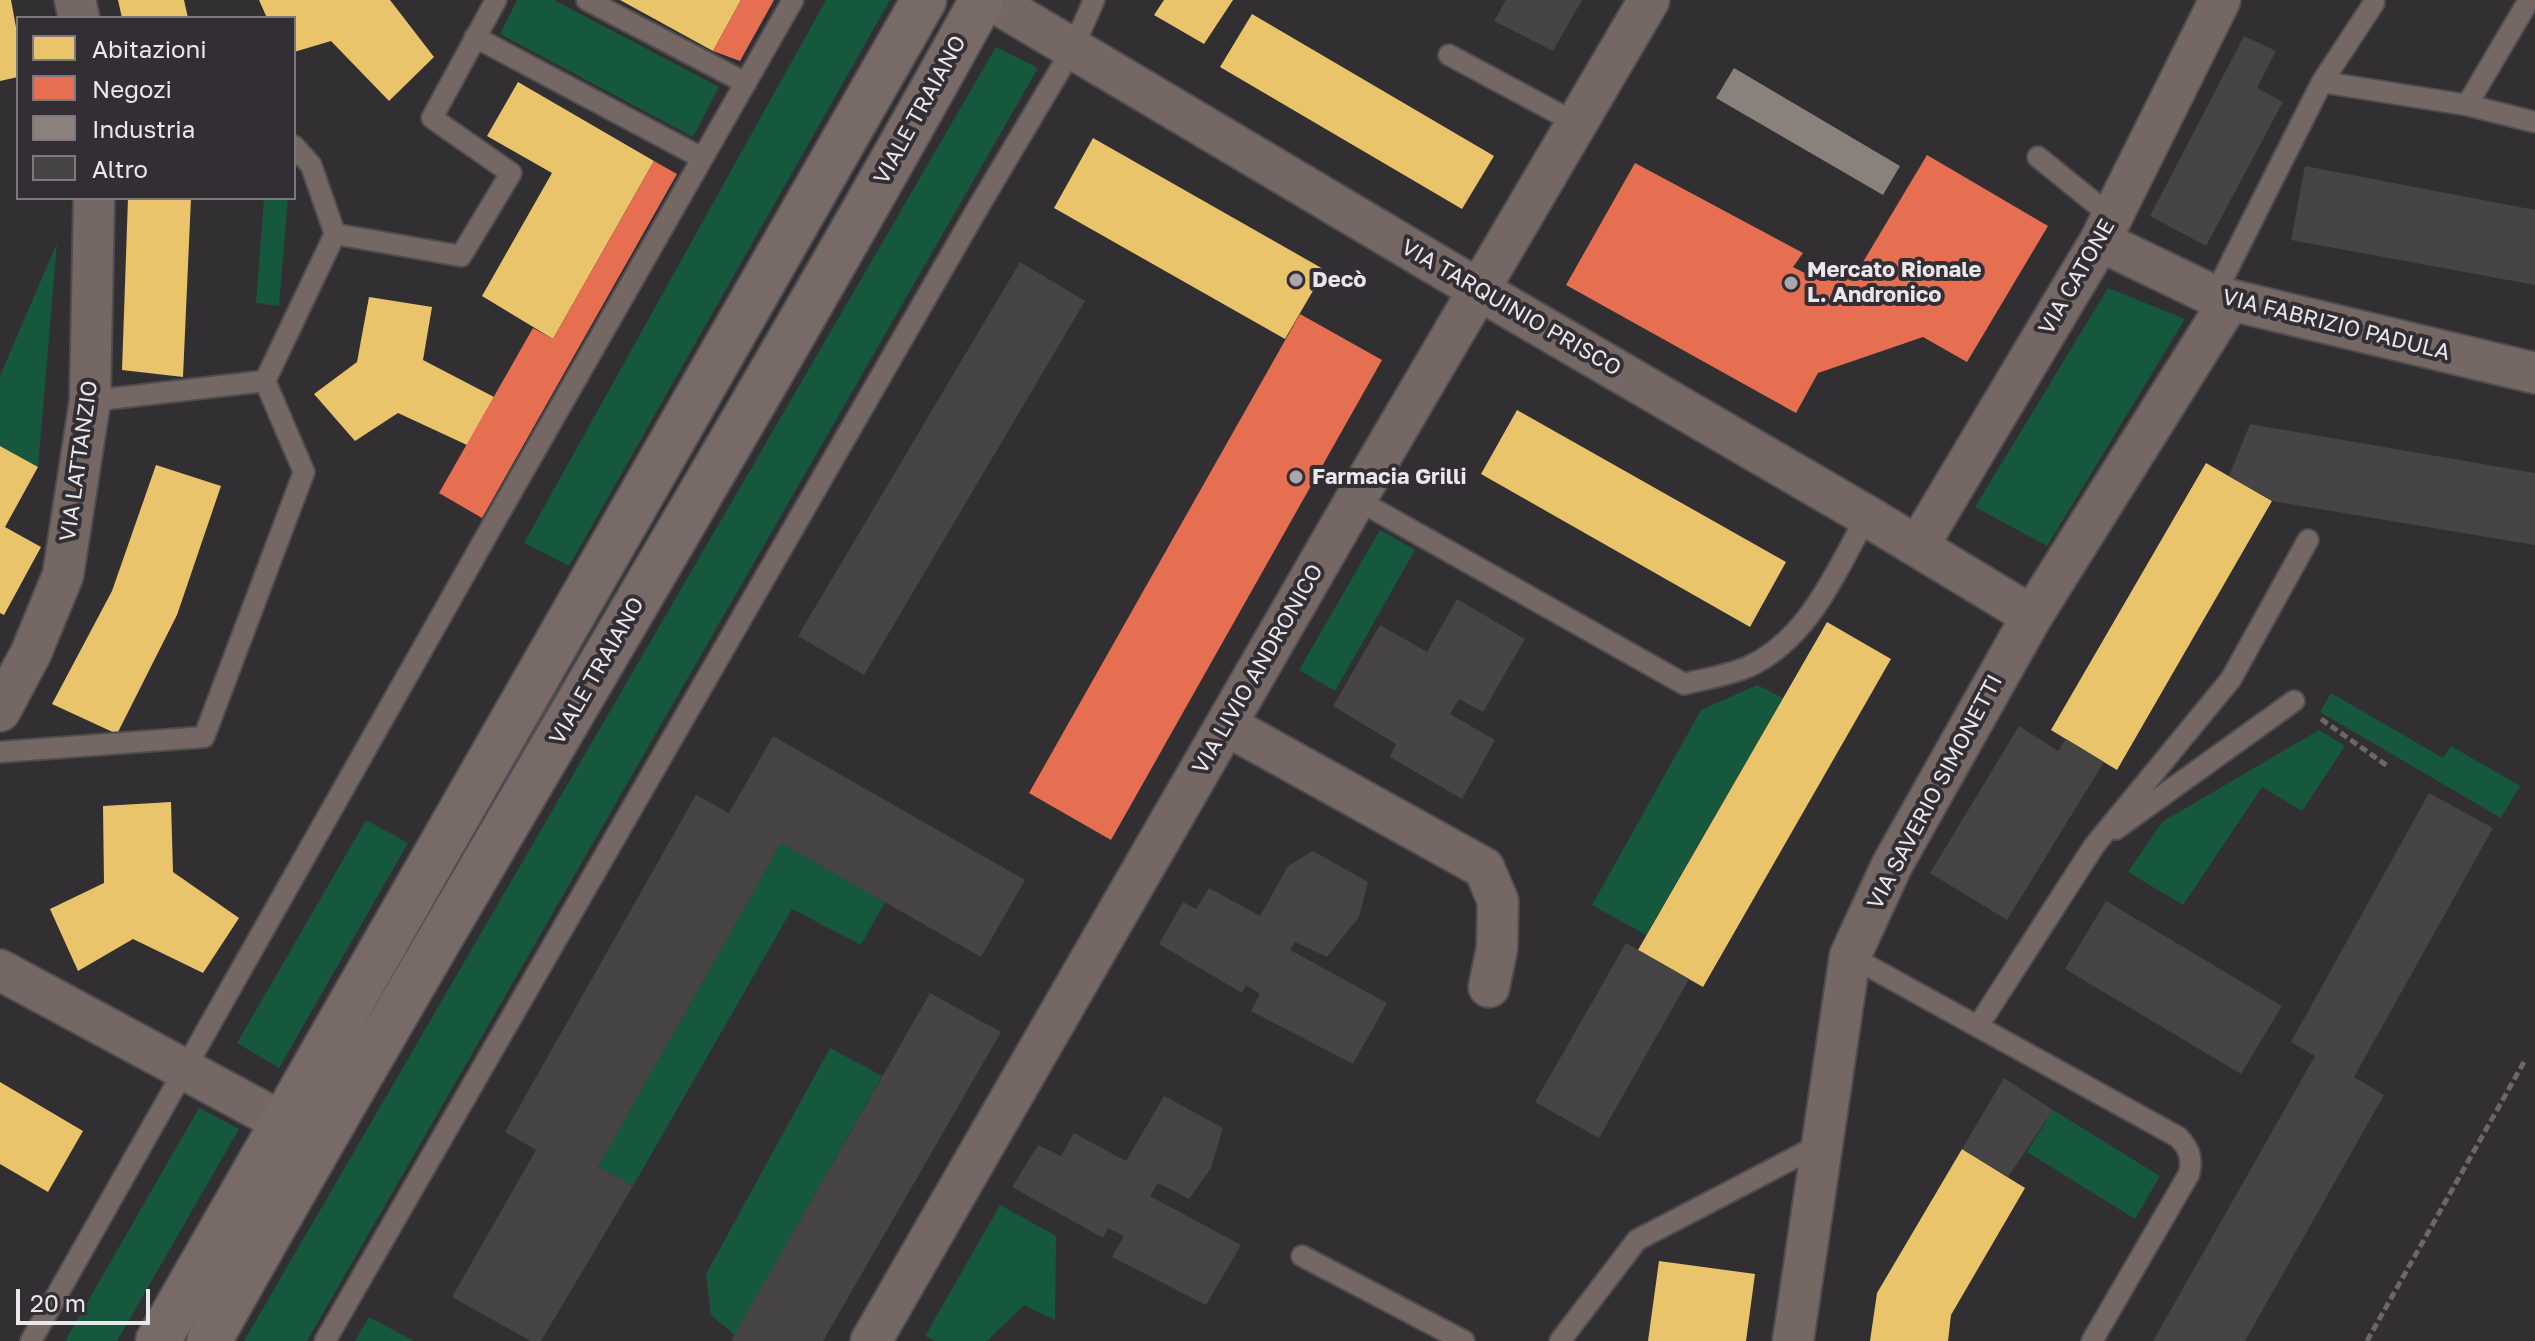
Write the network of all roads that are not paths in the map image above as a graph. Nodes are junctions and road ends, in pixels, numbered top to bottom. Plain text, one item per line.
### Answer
1 (496, 0) edge
2 (587, 0) edge
3 (793, 0) edge
4 (924, 0) edge
5 (982, 0) edge
6 (991, 0) edge
7 (1094, 0) edge
8 (1649, 0) edge
9 (2220, 0) edge
10 (2529, 0) edge
11 (2374, 3) dead end
12 (475, 37) junction
13 (1073, 48) junction
14 (1449, 55) dead end
15 (2322, 82) junction
16 (746, 83) junction
17 (2467, 105) junction
18 (2535, 122) edge
19 (1578, 124) junction
20 (296, 148) edge
21 (2038, 157) dead end
22 (702, 158) junction
23 (94, 200) edge
24 (2106, 229) junction
25 (335, 234) junction
26 (1479, 290) junction
27 (2222, 298) junction
28 (2535, 373) edge
29 (265, 381) junction
30 (90, 401) junction
31 (1356, 499) junction
32 (1867, 516) junction
33 (2308, 540) dead end
34 (1918, 546) junction
35 (2032, 616) junction
36 (16, 644) edge
37 (2294, 701) road end
38 (0, 711) edge
39 (1226, 725) junction
40 (0, 752) edge
41 (2094, 846) junction
42 (1850, 956) junction
43 (0, 970) edge
44 (1489, 987) dead end
45 (1978, 1026) junction
46 (185, 1070) junction
47 (282, 1122) junction
48 (321, 1141) junction
49 (1821, 1144) junction
50 (1302, 1256) dead end
51 (31, 1341) edge
52 (158, 1341) edge
53 (209, 1341) edge
54 (325, 1341) edge
55 (871, 1341) edge
56 (1464, 1341) edge
57 (1560, 1341) edge
58 (1793, 1341) edge
59 (2092, 1341) edge

1 - 12 lane
2 - 16 lane
3 - 16 lane
4 - 47 main road
5 - 48 main road, VIALE TRAIANO
6 - 13 street, VIA TARQUINIO PRISCO
7 - 13 lane
8 - 19 street, VIA LIVIO ANDRONICO
9 - 24 street, VIA CATONE
10 - 17 lane
11 - 15 lane
12 - 22 lane
12 - 25 lane
13 - 26 street, VIA TARQUINIO PRISCO
13 - 54 lane
14 - 19 lane
15 - 17 lane
15 - 27 lane
16 - 22 lane
17 - 18 lane
19 - 26 street, VIA LIVIO ANDRONICO
20 - 25 lane
21 - 24 lane
22 - 46 lane
23 - 30 street, VIA LATTANZIO
24 - 27 street, VIA FABRIZIO PADULA
24 - 34 street, VIA CATONE
25 - 29 lane
26 - 31 street, VIA LIVIO ANDRONICO
26 - 32 street, VIA TARQUINIO PRISCO
27 - 28 street, VIA FABRIZIO PADULA
27 - 35 street, VIA SAVERIO SIMONETTI
29 - 30 lane
29 - 40 lane
30 - 36 street, VIA LATTANZIO
31 - 32 lane
31 - 39 street, VIA LIVIO ANDRONICO
32 - 34 street, VIA TARQUINIO PRISCO
33 - 41 lane
34 - 35 street, VIA TARQUINIO PRISCO
35 - 42 street, VIA SAVERIO SIMONETTI
36 - 38 street, VIA LATTANZIO
37 - 41 lane
39 - 44 street
39 - 55 street, VIA LIVIO ANDRONICO
41 - 45 lane
42 - 45 lane
42 - 49 street, VIA SAVERIO SIMONETTI
43 - 46 street
45 - 59 lane
46 - 47 street
46 - 51 lane
47 - 48 main road
47 - 52 main road
48 - 53 main road, VIALE TRAIANO
49 - 57 lane
49 - 58 street, VIA SAVERIO SIMONETTI
50 - 56 lane

